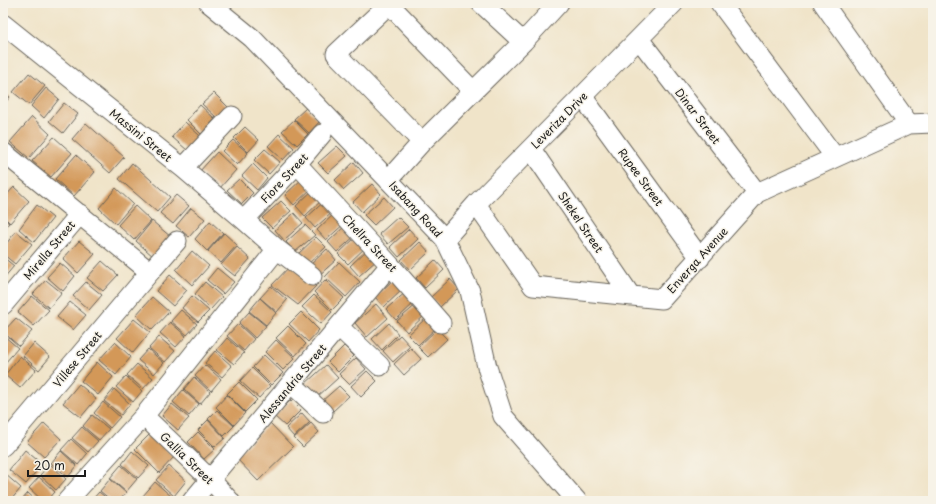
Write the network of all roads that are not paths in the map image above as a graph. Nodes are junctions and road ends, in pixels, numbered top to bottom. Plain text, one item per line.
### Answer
1 (209, 3) edge
2 (481, 3) edge
3 (559, 3) edge
4 (674, 3) edge
5 (720, 3) edge
6 (823, 3) edge
7 (390, 4) edge
8 (3, 24) edge
9 (639, 39) junction
10 (524, 42) junction
11 (473, 91) junction
12 (582, 96) junction
13 (232, 116) dead end
14 (933, 123) edge
15 (909, 124) junction
16 (322, 134) dead end
17 (422, 142) junction
18 (530, 149) junction
19 (835, 157) junction
20 (6, 160) edge
21 (297, 164) junction
22 (183, 168) junction
23 (388, 180) junction
24 (757, 193) junction
25 (476, 204) junction
26 (80, 214) junction
27 (244, 220) junction
28 (445, 239) junction
29 (177, 241) dead end
30 (277, 249) junction
31 (700, 258) junction
32 (390, 265) junction
33 (150, 272) junction
34 (312, 276) dead end
35 (631, 296) junction
36 (3, 305) edge
37 (441, 323) dead end
38 (339, 327) junction
39 (380, 366) dead end
40 (292, 384) junction
41 (323, 414) dead end
42 (144, 416) junction
43 (3, 446) edge
44 (211, 480) junction
45 (67, 501) edge
46 (192, 501) edge
47 (230, 501) edge
48 (577, 501) edge

1 - 23 street, Isabang Road
2 - 10 street
3 - 10 street
4 - 9 street, Leveriza Drive
5 - 19 street
6 - 15 street
7 - 11 street
7 - 17 street
8 - 22 street, Massini Street
9 - 12 street, Leveriza Drive
9 - 24 street, Dinar Street
10 - 11 street
11 - 17 street
12 - 18 street, Leveriza Drive
12 - 31 street, Rupee Street
13 - 22 street
14 - 15 street, Enverga Avenue
15 - 19 street, Enverga Avenue
16 - 21 street, Fiore Street
17 - 23 street
18 - 25 street, Leveriza Drive
18 - 35 street, Shekel Street
19 - 24 street, Enverga Avenue
20 - 26 street
21 - 27 street, Fiore Street
21 - 32 street, Chellra Street
22 - 27 street, Massini Street
23 - 28 street, Isabang Road
24 - 31 street, Enverga Avenue
25 - 28 street, Leveriza Drive
25 - 35 street, Enverga Avenue
26 - 33 street
26 - 36 street, Mirella Street
27 - 30 street, Massini Street
28 - 48 street, Isabang Road
29 - 33 street, Villese Street
30 - 34 street, Massini Street
30 - 42 street
31 - 35 street, Enverga Avenue
32 - 37 street, Chellra Street
32 - 38 street, Alessandria Street
33 - 43 street, Villese Street
38 - 39 street
38 - 40 street, Alessandria Street
40 - 41 street
40 - 44 street, Alessandria Street
42 - 44 street, Gallia Street
42 - 45 street
44 - 46 street, Alessandria Street
44 - 47 street, Gallia Street

